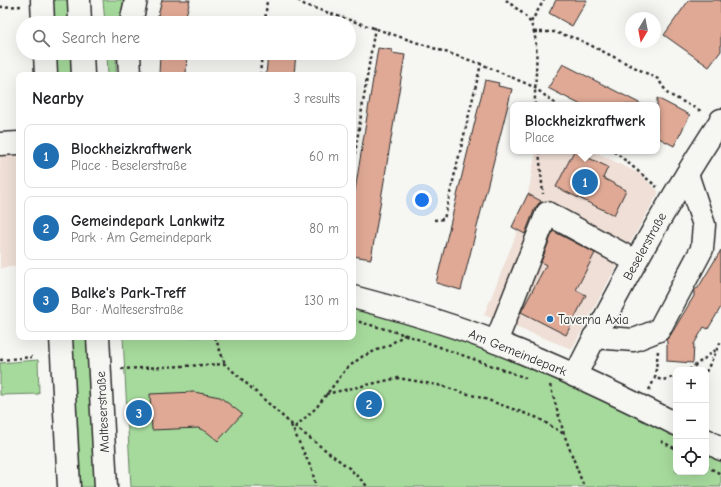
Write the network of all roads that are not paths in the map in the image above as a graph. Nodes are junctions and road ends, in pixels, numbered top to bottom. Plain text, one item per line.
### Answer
1 (79, 0) edge
2 (136, 0) edge
3 (32, 3) edge
4 (39, 16) edge
5 (80, 16) edge
6 (133, 16) edge
7 (45, 60) edge
8 (83, 60) edge
9 (129, 60) edge
10 (46, 72) edge
11 (84, 72) edge
12 (130, 72) edge
13 (721, 121) edge
14 (16, 143) edge
15 (0, 144) edge
16 (687, 174) junction
17 (635, 260) junction
18 (356, 298) edge
19 (594, 337) junction
20 (61, 340) edge
21 (98, 340) edge
22 (496, 342) junction
23 (575, 376) junction
24 (673, 423) edge
25 (709, 442) edge
26 (721, 448) edge
27 (69, 487) edge
28 (106, 487) edge

1 - 5 street
2 - 6 street
3 - 4 street
7 - 10 street
8 - 11 street
9 - 12 street
13 - 16 street, Beselerstraße
14 - 15 street
16 - 17 street, Beselerstraße
16 - 19 street
17 - 19 street, Beselerstraße
17 - 22 street
18 - 22 street, Am Gemeindepark
19 - 23 street, Beselerstraße
20 - 27 street
21 - 28 street, Malteserstraße
22 - 23 street, Am Gemeindepark
23 - 24 street, Am Gemeindepark
25 - 26 street

